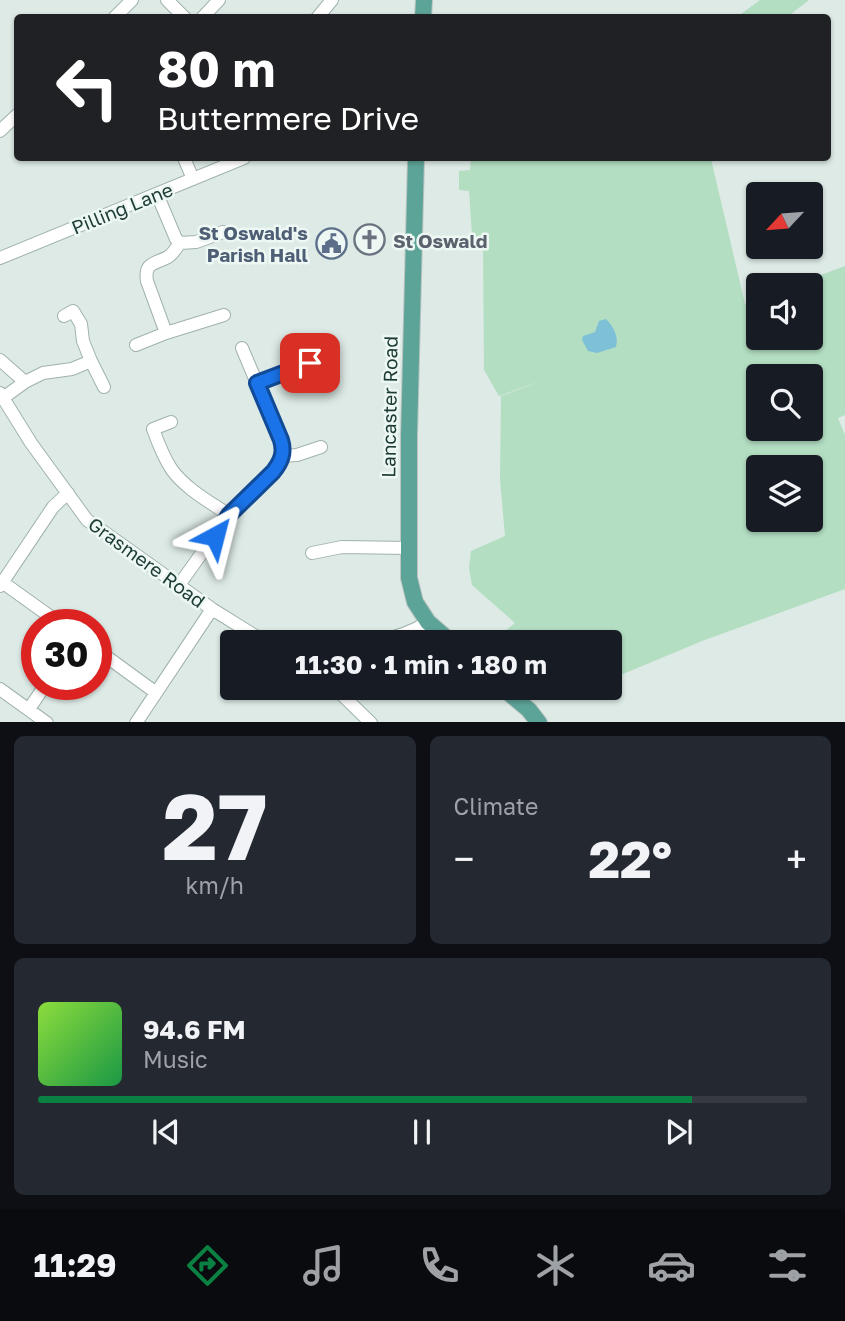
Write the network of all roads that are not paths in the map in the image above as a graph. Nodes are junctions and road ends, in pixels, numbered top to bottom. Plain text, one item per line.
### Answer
1 (132, 0) edge
2 (167, 0) edge
3 (219, 0) edge
4 (332, 0) edge
5 (118, 14) edge
6 (181, 14) edge
7 (206, 14) edge
8 (320, 14) edge
9 (14, 118) edge
10 (0, 131) edge
11 (185, 161) edge
12 (237, 161) edge
13 (416, 161) edge
14 (193, 179) junction
15 (157, 194) junction
16 (223, 232) dead end
17 (180, 243) junction
18 (0, 258) edge
19 (72, 310) dead end
20 (224, 315) dead end
21 (166, 333) junction
22 (136, 345) dead end
23 (242, 348) dead end
24 (0, 360) edge
25 (91, 361) junction
26 (310, 363) dead end
27 (25, 382) junction
28 (257, 383) junction
29 (104, 387) dead end
30 (2, 396) edge
31 (172, 422) dead end
32 (321, 447) dead end
33 (282, 456) junction
34 (68, 493) junction
35 (229, 515) junction
36 (408, 548) junction
37 (312, 553) dead end
38 (1, 584) edge
39 (179, 585) junction
40 (38, 609) edge
41 (212, 609) junction
42 (428, 622) junction
43 (246, 630) edge
44 (416, 630) edge
45 (437, 630) edge
46 (112, 661) edge
47 (0, 689) edge
48 (155, 692) junction
49 (35, 700) edge
50 (347, 700) edge
51 (517, 700) edge
52 (29, 709) junction
53 (46, 722) edge
54 (137, 722) edge
55 (369, 722) edge
56 (538, 722) edge

1 - 5 street
2 - 6 street
3 - 7 street
4 - 8 street
9 - 10 street
11 - 14 street
12 - 14 street, Pilling Lane
13 - 36 main road, Lancaster Road
14 - 15 street, Pilling Lane
15 - 17 street
15 - 18 street, Pilling Lane
16 - 17 street
17 - 21 street
19 - 25 street
20 - 21 street
21 - 22 street
23 - 28 street
24 - 27 street
25 - 27 street
25 - 29 street
26 - 28 street
27 - 30 street
28 - 33 street
30 - 34 street, Grasmere Road
31 - 35 street
32 - 33 street
33 - 35 street
34 - 38 street
34 - 39 street, Grasmere Road
35 - 39 street
36 - 37 street
36 - 42 main road, Lancaster Road
38 - 40 street
39 - 41 street, Grasmere Road
41 - 43 street, Grasmere Road
41 - 48 street
42 - 44 street
42 - 45 main road, Lancaster Road
46 - 48 street
47 - 52 street
48 - 54 street
49 - 52 street
50 - 55 street
51 - 56 main road
52 - 53 street

